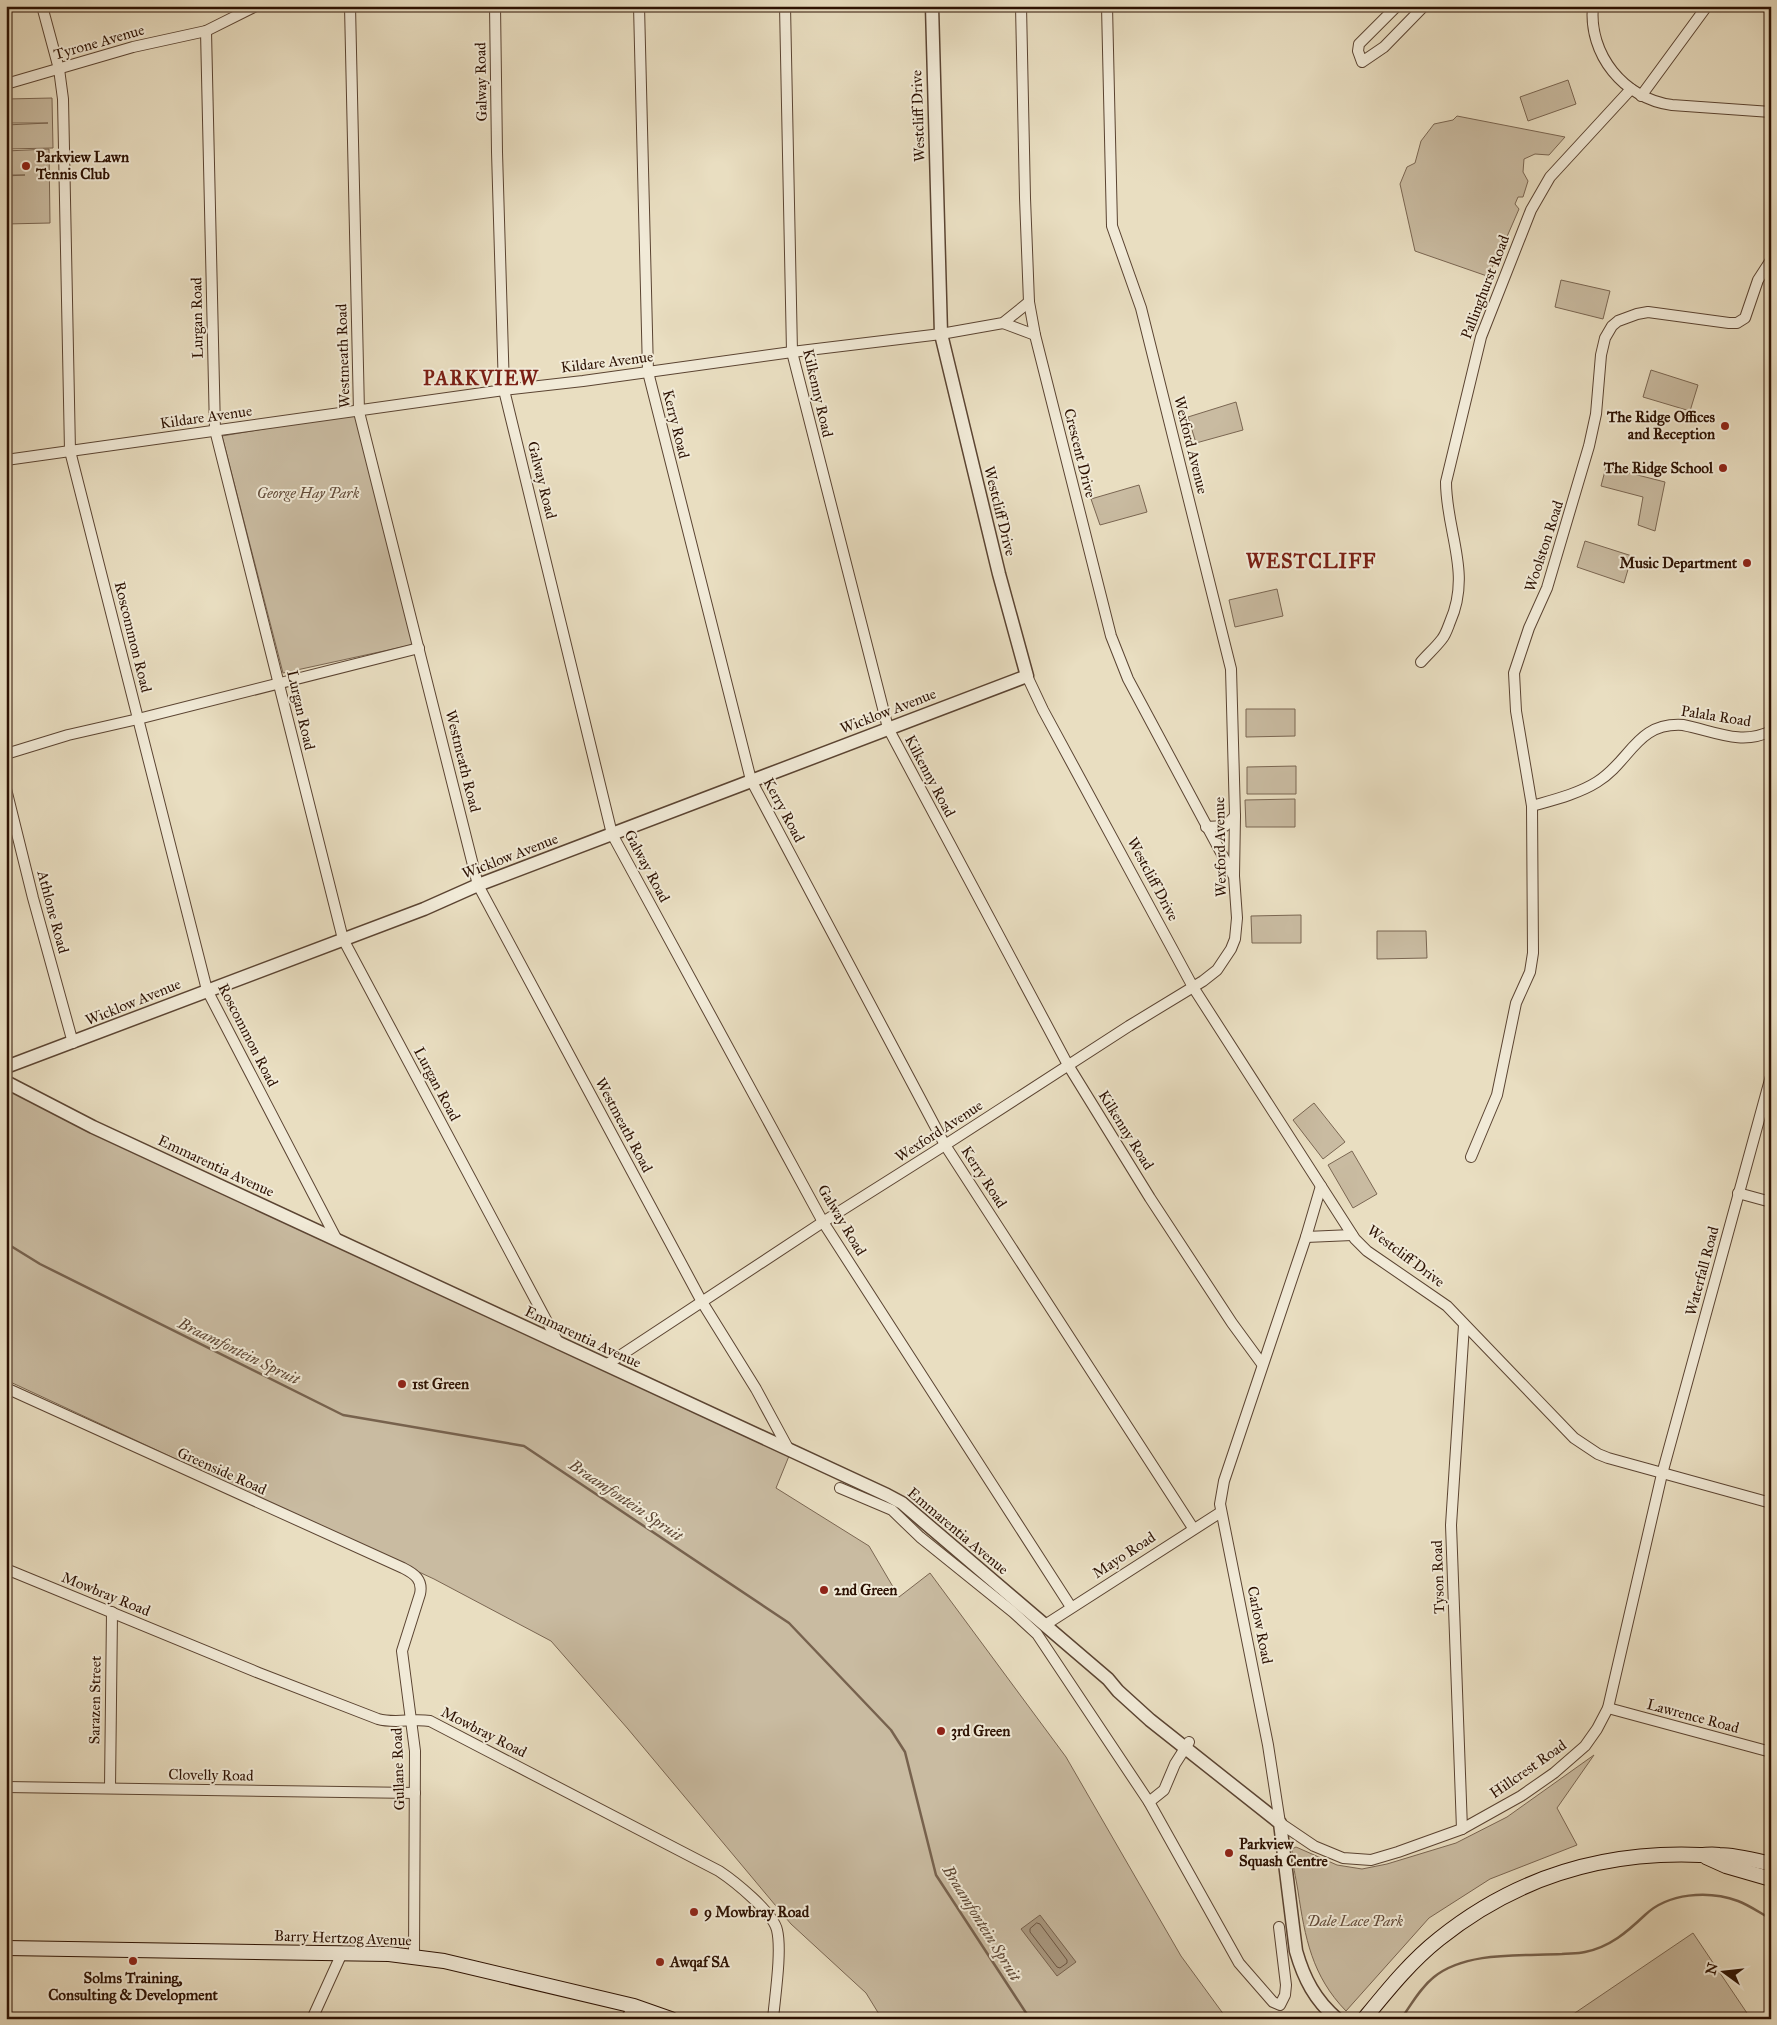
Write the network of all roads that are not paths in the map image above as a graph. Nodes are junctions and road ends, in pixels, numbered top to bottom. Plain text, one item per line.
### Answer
1 (42, 6) edge
2 (256, 6) edge
3 (350, 6) edge
4 (495, 6) edge
5 (639, 6) edge
6 (785, 6) edge
7 (932, 6) edge
8 (1021, 6) edge
9 (1107, 6) edge
10 (1397, 6) edge
11 (1424, 6) edge
12 (1592, 6) edge
13 (1707, 6) edge
14 (206, 31) junction
15 (59, 69) junction
16 (6, 84) edge
17 (1631, 89) junction
18 (1641, 96) junction
19 (1771, 112) edge
20 (1771, 260) edge
21 (1029, 302) junction
22 (1003, 323) junction
23 (941, 334) junction
24 (1035, 335) junction
25 (792, 352) junction
26 (648, 372) junction
27 (504, 390) junction
28 (359, 412) junction
29 (215, 430) junction
30 (70, 451) junction
31 (6, 460) edge
32 (419, 648) junction
33 (1421, 662) dead end
34 (1027, 676) junction
35 (280, 684) junction
36 (138, 719) junction
37 (888, 728) junction
38 (1771, 731) edge
39 (6, 754) edge
40 (751, 780) junction
41 (6, 789) edge
42 (1532, 806) junction
43 (1235, 816) junction
44 (1206, 827) junction
45 (612, 834) junction
46 (1234, 876) junction
47 (478, 885) junction
48 (343, 939) junction
49 (1193, 988) junction
50 (207, 990) junction
51 (73, 1043) junction
52 (1068, 1065) junction
53 (6, 1067) edge
54 (1771, 1076) edge
55 (6, 1082) edge
56 (945, 1145) junction
57 (1471, 1158) dead end
58 (1321, 1186) junction
59 (1738, 1193) junction
60 (1771, 1202) edge
61 (823, 1222) junction
62 (1352, 1235) junction
63 (1306, 1237) junction
64 (337, 1240) junction
65 (702, 1302) junction
66 (1464, 1325) junction
67 (559, 1344) junction
68 (1262, 1364) junction
69 (606, 1366) junction
70 (6, 1388) edge
71 (789, 1450) junction
72 (1662, 1474) junction
73 (840, 1488) dead end
74 (1771, 1503) edge
75 (1221, 1512) junction
76 (1193, 1528) junction
77 (6, 1570) edge
78 (421, 1585) joint
79 (1071, 1607) junction
80 (112, 1612) junction
81 (1045, 1625) junction
82 (1608, 1708) junction
83 (411, 1719) junction
84 (1187, 1745) junction
85 (1771, 1752) edge
86 (6, 1787) edge
87 (110, 1788) junction
88 (415, 1793) junction
89 (1149, 1802) junction
90 (1280, 1824) junction
91 (1462, 1829) junction
92 (1703, 1855) junction
93 (1771, 1864) edge
94 (1771, 1879) edge
95 (1280, 1927) dead end
96 (6, 1948) edge
97 (342, 1953) junction
98 (414, 1956) junction
99 (634, 2006) junction
100 (312, 2019) edge
101 (628, 2019) edge
102 (671, 2019) edge
103 (772, 2019) edge
104 (1337, 2019) edge
105 (1364, 2019) edge

1 - 15 street, Roscommon Road
2 - 14 street, Tyrone Avenue
3 - 28 street, Westmeath Road
4 - 27 street, Galway Road
5 - 26 street, Kerry Road
6 - 25 street, Kilkenny Road
7 - 23 street, Westcliff Drive
8 - 21 street, Crescent Drive
9 - 43 street, Wexford Avenue
10 - 11 street
12 - 17 street
13 - 18 street
14 - 15 street, Tyrone Avenue
14 - 29 street, Lurgan Road
15 - 16 street, Tyrone Avenue
15 - 30 street, Roscommon Road
17 - 18 street
17 - 33 street, Pallinghurst Road
18 - 19 street
20 - 42 street, Woolston Road
21 - 22 street, Kildare Avenue
21 - 24 street, Crescent Drive
22 - 23 street, Kildare Avenue
22 - 24 street
23 - 25 street, Kildare Avenue
23 - 34 street, Westcliff Drive
24 - 44 street, Crescent Drive
25 - 26 street, Kildare Avenue
25 - 37 street, Kilkenny Road
26 - 27 street, Kildare Avenue
26 - 40 street, Kerry Road
27 - 28 street, Kildare Avenue
27 - 45 street, Galway Road
28 - 29 street, Kildare Avenue
28 - 32 street, Westmeath Road
29 - 30 street, Kildare Avenue
29 - 35 street, Lurgan Road
30 - 31 street, Kildare Avenue
30 - 36 street, Roscommon Road
32 - 35 street
32 - 47 street, Westmeath Road
34 - 37 street, Wicklow Avenue
34 - 49 street, Westcliff Drive
35 - 36 street
35 - 48 street, Lurgan Road
36 - 39 street
36 - 50 street, Roscommon Road
37 - 40 street, Wicklow Avenue
37 - 52 street, Kilkenny Road
38 - 42 street, Palala Road
40 - 45 street, Wicklow Avenue
40 - 56 street, Kerry Road
41 - 51 street, Athlone Road
42 - 57 street, Woolston Road
43 - 44 street
43 - 46 street, Wexford Avenue
44 - 46 street, Crescent Drive
45 - 47 street, Wicklow Avenue
45 - 61 street, Galway Road
46 - 49 street, Wexford Avenue
47 - 48 street, Wicklow Avenue
47 - 65 street, Westmeath Road
48 - 50 street, Wicklow Avenue
48 - 67 street, Lurgan Road
49 - 52 street, Wexford Avenue
49 - 58 street, Westcliff Drive
50 - 51 street, Wicklow Avenue
50 - 64 street, Roscommon Road
51 - 53 street, Wicklow Avenue
52 - 56 street, Wexford Avenue
52 - 68 street, Kilkenny Road
54 - 59 street, Waterfall Road
55 - 64 street, Emmarentia Avenue
56 - 61 street, Wexford Avenue
56 - 76 street, Kerry Road
58 - 62 street, Westcliff Drive
58 - 63 street, Carlow Road
59 - 60 street
59 - 72 street, Waterfall Road
61 - 65 street, Wexford Avenue
61 - 79 street, Galway Road
62 - 63 street
62 - 66 street, Westcliff Drive
63 - 68 street, Carlow Road
64 - 67 street, Emmarentia Avenue
65 - 69 street, Wexford Avenue
65 - 71 street, Westmeath Road
66 - 72 street, Westcliff Drive
66 - 91 street, Tyson Road
67 - 69 street, Emmarentia Avenue
68 - 75 street, Carlow Road
69 - 71 street, Emmarentia Avenue
70 - 78 street, Greenside Road
71 - 81 street, Emmarentia Avenue
72 - 74 street, Westcliff Drive
72 - 82 street, Hillcrest Road
73 - 89 street
75 - 76 street, Mayo Road
75 - 90 street, Carlow Road
76 - 79 street, Mayo Road
77 - 80 street, Mowbray Road
78 - 83 street, Gullane Road
79 - 81 street, Mayo Road
80 - 83 street, Mowbray Road
80 - 87 street, Sarazen Street
81 - 84 street, Emmarentia Avenue
82 - 85 street, Lawrence Road
82 - 91 street, Hillcrest Road
83 - 88 street, Gullane Road
83 - 103 street, Mowbray Road
84 - 89 street
84 - 90 street, Emmarentia Avenue
86 - 87 street, Clovelly Road
87 - 88 street, Clovelly Road
88 - 98 street, Gullane Road
89 - 95 street
90 - 91 street, Hillcrest Road
90 - 104 street, Carlow Road
92 - 93 main road
92 - 94 main road
92 - 105 main road
96 - 97 main road, Barry Hertzog Avenue
97 - 98 main road, Barry Hertzog Avenue
97 - 100 street
98 - 99 main road, Barry Hertzog Avenue
99 - 101 street
99 - 102 main road, Barry Hertzog Avenue

